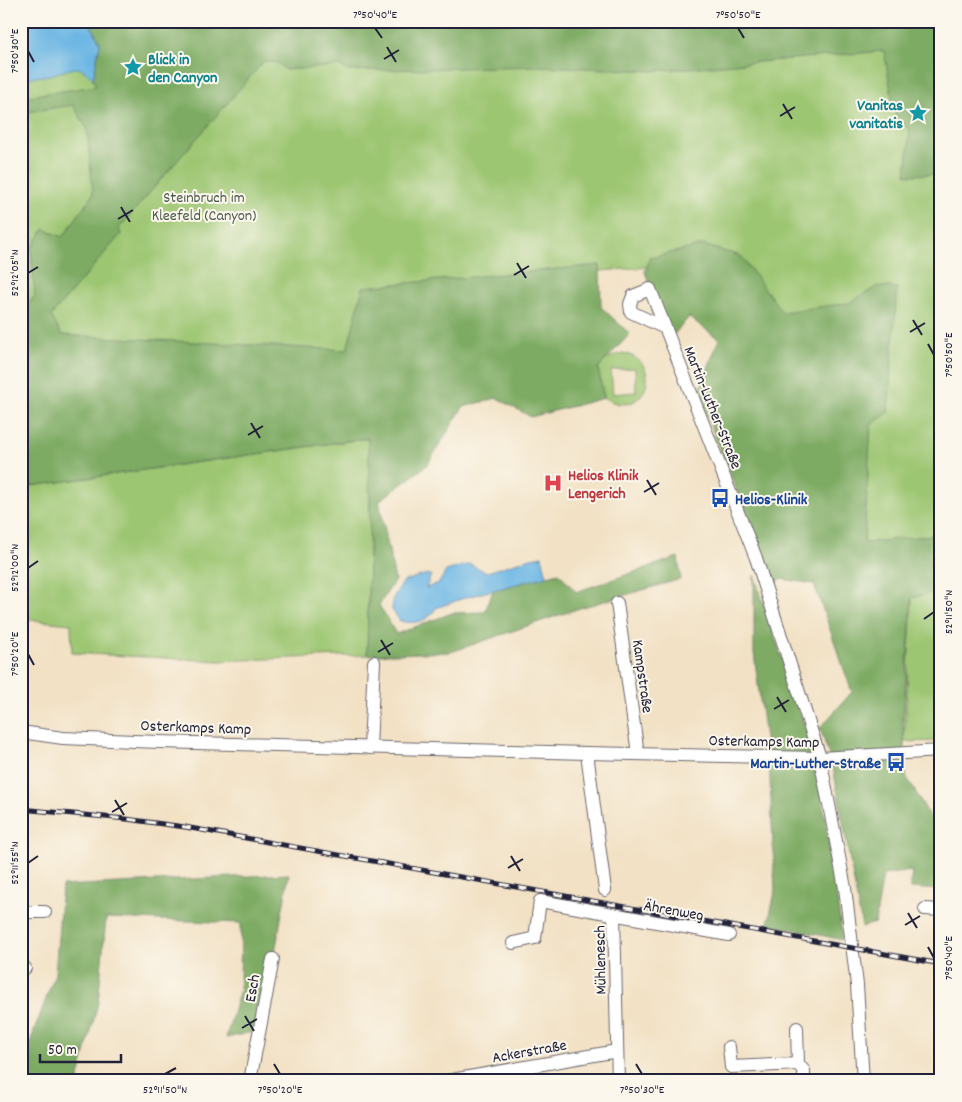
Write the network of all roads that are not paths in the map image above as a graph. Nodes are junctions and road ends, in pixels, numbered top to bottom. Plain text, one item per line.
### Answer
1 (665, 328) dead end
2 (617, 603) dead end
3 (374, 662) dead end
4 (21, 732) edge
5 (370, 748) junction
6 (941, 751) edge
7 (587, 753) junction
8 (638, 754) junction
9 (820, 758) junction
10 (605, 890) dead end
11 (925, 908) dead end
12 (941, 910) edge
13 (21, 912) edge
14 (45, 912) dead end
15 (614, 915) junction
16 (729, 935) dead end
17 (512, 943) dead end
18 (273, 959) dead end
19 (797, 1028) dead end
20 (729, 1047) dead end
21 (617, 1051) junction
22 (798, 1064) junction
23 (250, 1081) edge
24 (446, 1081) edge
25 (618, 1081) edge
26 (804, 1081) edge
27 (863, 1081) edge

1 - 9 street, Martin-Luther-Straße
2 - 8 street, Kampstraße
3 - 5 street
4 - 5 street, Osterkamps Kamp
5 - 7 street, Osterkamps Kamp
6 - 9 street, Osterkamps Kamp
7 - 8 street, Osterkamps Kamp
7 - 10 street
8 - 9 street, Osterkamps Kamp
9 - 27 street, Martin-Luther-Straße
11 - 12 street
13 - 14 street
15 - 16 street, Ährenweg
15 - 17 street, Mühlenesch
15 - 21 street, Mühlenesch
18 - 23 street, Esch
19 - 22 street
20 - 22 street
21 - 24 street, Ackerstraße
21 - 25 street, Mühlenesch
22 - 26 street

